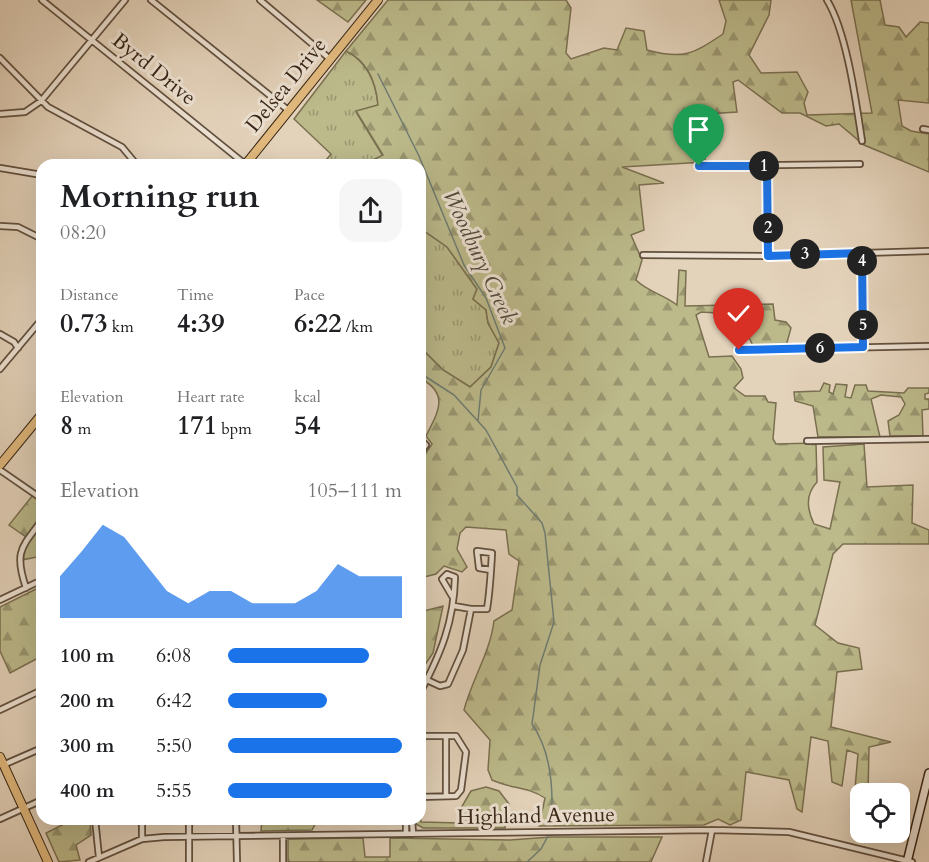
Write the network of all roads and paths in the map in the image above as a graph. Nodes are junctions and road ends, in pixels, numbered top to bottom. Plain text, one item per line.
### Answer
1 (42, 0) edge
2 (125, 0) edge
3 (151, 0) edge
4 (260, 0) edge
5 (378, 0) edge
6 (827, 0) edge
7 (93, 40) junction
8 (0, 58) edge
9 (330, 59) junction
10 (41, 101) junction
11 (288, 110) junction
12 (0, 114) edge
13 (923, 129) dead end
14 (929, 130) edge
15 (862, 141) dead end
16 (132, 159) edge
17 (238, 159) edge
18 (250, 159) edge
19 (860, 164) dead end
20 (699, 166) dead end
21 (767, 166) junction
22 (0, 168) edge
23 (36, 174) edge
24 (0, 226) edge
25 (36, 236) edge
26 (929, 251) edge
27 (862, 253) junction
28 (643, 255) dead end
29 (768, 256) junction
30 (36, 326) edge
31 (0, 334) edge
32 (929, 346) edge
33 (863, 347) junction
34 (18, 348) junction
35 (739, 350) dead end
36 (0, 369) edge
37 (36, 421) edge
38 (929, 439) edge
39 (807, 441) dead end
40 (0, 465) edge
41 (0, 470) edge
42 (36, 495) edge
43 (36, 528) edge
44 (491, 570) junction
45 (36, 583) edge
46 (26, 588) junction
47 (452, 596) dead end
48 (0, 600) edge
49 (454, 606) junction
50 (471, 609) junction
51 (427, 680) joint
52 (36, 693) edge
53 (0, 710) edge
54 (426, 736) edge
55 (446, 736) junction
56 (36, 751) edge
57 (0, 757) edge
58 (2, 765) edge
59 (929, 773) edge
60 (446, 796) junction
61 (426, 797) edge
62 (36, 803) edge
63 (24, 809) junction
64 (0, 819) edge
65 (96, 825) edge
66 (142, 825) edge
67 (189, 825) edge
68 (236, 825) edge
69 (406, 825) edge
70 (412, 825) edge
71 (712, 830) junction
72 (406, 834) junction
73 (413, 834) junction
74 (189, 836) junction
75 (236, 836) junction
76 (283, 836) junction
77 (142, 839) junction
78 (99, 857) junction
79 (48, 862) edge
80 (89, 862) edge
81 (189, 862) edge
82 (237, 862) edge
83 (284, 862) edge
84 (706, 862) edge
85 (909, 862) edge

1 - 7 street, Byrd Drive
2 - 7 street
3 - 11 street
4 - 9 street
5 - 9 main road, Delsea Drive
6 - 15 street
7 - 10 street
7 - 17 street, Byrd Drive
8 - 10 street
9 - 11 main road, Delsea Drive
10 - 12 street
10 - 16 street
11 - 18 main road, Delsea Drive
13 - 14 street
19 - 21 street
20 - 21 street
21 - 29 street
22 - 23 street
24 - 25 street
26 - 27 street
27 - 29 street
27 - 33 street
28 - 29 street
30 - 34 street
31 - 34 street
32 - 33 street
33 - 35 street
34 - 36 street
37 - 40 main road
38 - 39 street
41 - 42 street
43 - 46 street
44 - 44 street
44 - 50 street
45 - 46 street
46 - 48 street
47 - 49 street
49 - 50 street
49 - 51 street
50 - 51 street
52 - 53 street
54 - 55 street
55 - 60 street
55 - 60 street
56 - 58 street
57 - 58 main road
58 - 63 main road
59 - 85 street
60 - 61 street
62 - 63 street
63 - 64 street
63 - 79 main road
65 - 78 street
66 - 77 street
67 - 74 street
68 - 75 street
69 - 72 street
70 - 73 street
71 - 73 street, Highland Avenue
71 - 84 street
71 - 85 street, Highland Avenue
72 - 73 street, Highland Avenue
72 - 76 street, Highland Avenue
74 - 75 street, Highland Avenue
74 - 77 street, Highland Avenue
74 - 81 street
75 - 76 street, Highland Avenue
75 - 82 street
76 - 83 street
77 - 78 street, Highland Avenue
78 - 80 street, Highland Avenue

